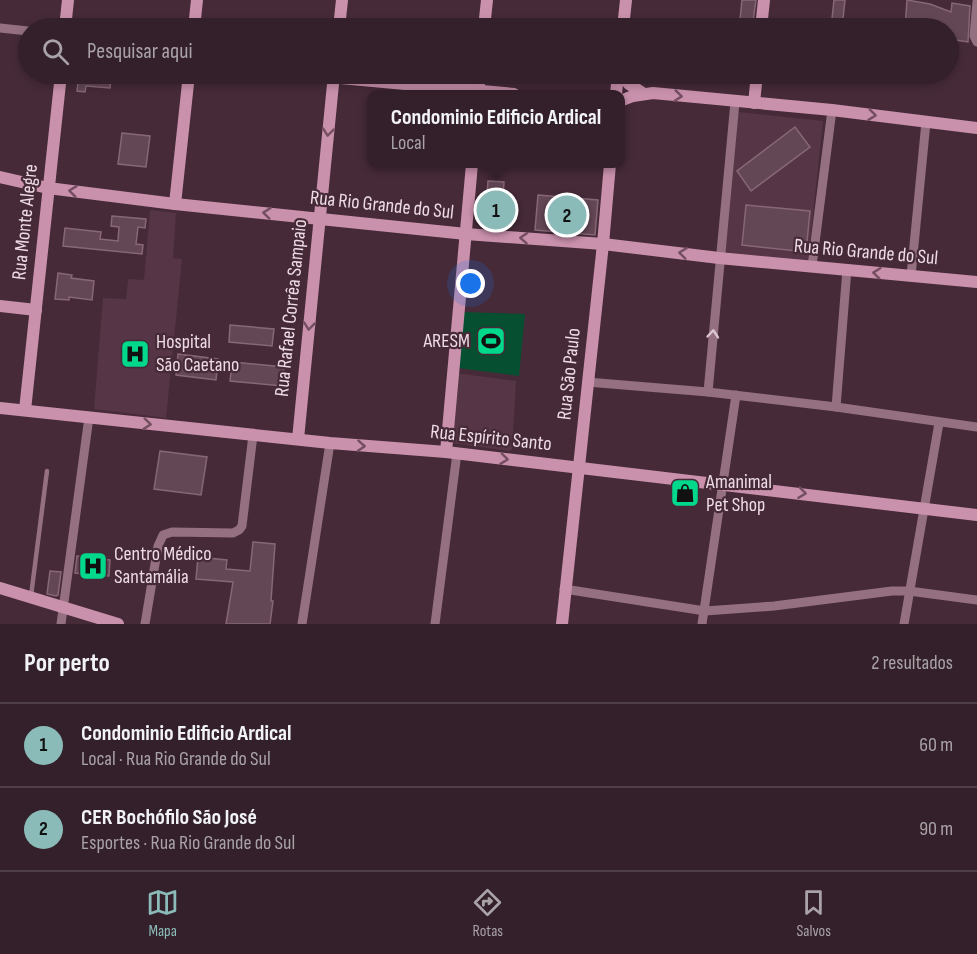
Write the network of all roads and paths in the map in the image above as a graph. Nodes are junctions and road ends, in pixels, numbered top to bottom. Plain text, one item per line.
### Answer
1 (68, 0) edge
2 (197, 0) edge
3 (342, 0) edge
4 (487, 0) edge
5 (626, 0) edge
6 (764, 0) edge
7 (977, 2) edge
8 (66, 18) edge
9 (195, 18) edge
10 (340, 18) edge
11 (485, 18) edge
12 (624, 18) edge
13 (762, 18) edge
14 (0, 28) edge
15 (18, 30) edge
16 (977, 42) edge
17 (60, 84) edge
18 (188, 84) edge
19 (333, 84) edge
20 (406, 84) edge
21 (628, 84) edge
22 (756, 84) edge
23 (454, 90) edge
24 (644, 94) junction
25 (625, 100) edge
26 (735, 102) junction
27 (754, 103) junction
28 (832, 110) junction
29 (926, 122) junction
30 (977, 128) edge
31 (472, 168) edge
32 (610, 168) edge
33 (0, 177) edge
34 (48, 188) junction
35 (175, 204) junction
36 (320, 218) junction
37 (466, 234) junction
38 (603, 244) junction
39 (720, 258) junction
40 (812, 266) junction
41 (847, 269) junction
42 (911, 276) junction
43 (977, 282) edge
44 (0, 306) edge
45 (36, 310) junction
46 (587, 382) junction
47 (708, 392) junction
48 (736, 395) junction
49 (836, 407) junction
50 (0, 408) edge
51 (25, 411) junction
52 (88, 417) junction
53 (939, 423) junction
54 (977, 428) edge
55 (253, 435) junction
56 (298, 439) junction
57 (330, 443) junction
58 (452, 452) junction
59 (578, 467) junction
60 (47, 471) dead end
61 (724, 484) junction
62 (925, 508) junction
63 (977, 514) edge
64 (0, 588) edge
65 (564, 589) junction
66 (909, 591) junction
67 (30, 597) junction
68 (977, 600) edge
69 (63, 608) junction
70 (705, 610) junction
71 (61, 624) edge
72 (118, 624) edge
73 (145, 624) edge
74 (302, 624) edge
75 (435, 624) edge
76 (562, 624) edge
77 (702, 624) edge
78 (904, 624) edge

1 - 8 street
2 - 9 street
3 - 10 street
4 - 11 street
5 - 12 street
6 - 13 street
7 - 16 street
14 - 15 street
17 - 34 street, Rua Monte Alegre
18 - 35 street
19 -> 36 street, Rua Rafael Corrêa Sampaio
20 - 23 street
21 - 24 street
22 - 27 street
24 - 25 street
24 -> 26 street
26 - 27 street
26 - 39 street
27 - 28 street
28 -> 29 street
28 - 40 street
29 - 30 street
29 - 42 street
31 - 37 street
32 - 38 street, Rua São Paulo
33 - 34 street, Rua Rio Grande do Sul
35 -> 34 street, Rua Rio Grande do Sul
34 - 45 street, Rua Monte Alegre
36 -> 35 street, Rua Rio Grande do Sul
36 - 37 street, Rua Rio Grande do Sul
36 -> 56 street, Rua Rafael Corrêa Sampaio
38 -> 37 street, Rua Rio Grande do Sul
37 - 58 street
39 -> 38 street, Rua Rio Grande do Sul
38 - 46 street, Rua São Paulo
39 - 40 street, Rua Rio Grande do Sul
47 -> 39 street
40 - 41 street, Rua Rio Grande do Sul
42 -> 41 street, Rua Rio Grande do Sul
41 - 49 street
42 - 43 street, Rua Rio Grande do Sul
44 - 45 street
45 - 51 street, Rua Monte Alegre
46 - 47 street
46 - 59 street, Rua São Paulo
47 - 48 street
48 - 49 street
48 - 61 street
49 - 53 street
50 - 51 street, Rua Espírito Santo
51 - 52 street, Rua Espírito Santo
52 -> 55 street, Rua Espírito Santo
52 - 69 street
53 - 54 street
53 - 62 street
55 - 56 street, Rua Espírito Santo
55 - 73 street
56 - 57 street, Rua Espírito Santo
57 -> 58 street, Rua Espírito Santo
57 - 74 street
58 -> 59 street, Rua Espírito Santo
58 - 75 street
59 - 61 street, Rua Espírito Santo
59 - 65 street, Rua São Paulo
60 - 67 lane
61 -> 62 street, Rua Espírito Santo
61 - 70 street
62 - 63 street, Rua Espírito Santo
62 - 66 street
64 - 67 street
65 - 70 street
65 - 76 street, Rua São Paulo
66 - 68 street
66 - 70 street
66 - 78 street
67 - 69 street
69 - 71 street
69 - 72 street
70 - 77 street

